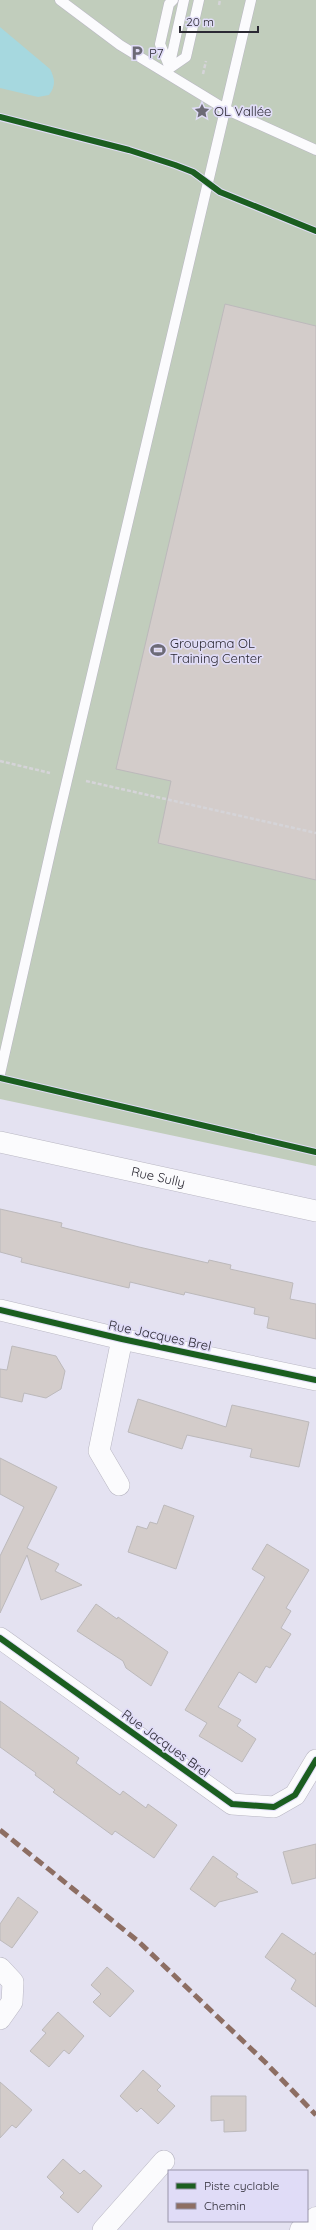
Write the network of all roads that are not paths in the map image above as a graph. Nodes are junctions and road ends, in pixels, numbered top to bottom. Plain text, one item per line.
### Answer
1 (60, 0) edge
2 (173, 0) edge
3 (184, 0) edge
4 (199, 0) edge
5 (251, 0) edge
6 (169, 71) junction
7 (225, 109) junction
8 (316, 150) edge
9 (0, 1074) edge
10 (0, 1142) edge
11 (316, 1211) edge
12 (0, 1310) edge
13 (122, 1339) junction
14 (316, 1380) edge
15 (119, 1485) dead end
16 (0, 1638) edge
17 (316, 1760) edge
18 (0, 1968) edge
19 (0, 2019) edge
20 (164, 2161) dead end
21 (316, 2218) edge
22 (103, 2230) edge
23 (301, 2230) edge

1 - 6 lane
2 - 6 lane
3 - 6 lane
4 - 6 lane
5 - 7 lane
6 - 7 lane
7 - 8 lane
7 - 9 lane
10 - 11 street, Rue Sully
12 - 13 street, Rue Jacques Brel
13 - 14 street, Rue Jacques Brel
13 - 15 street, Rue Jacques Brel
16 - 17 street, Rue Jacques Brel
18 - 19 street
20 - 22 street
21 - 23 street

